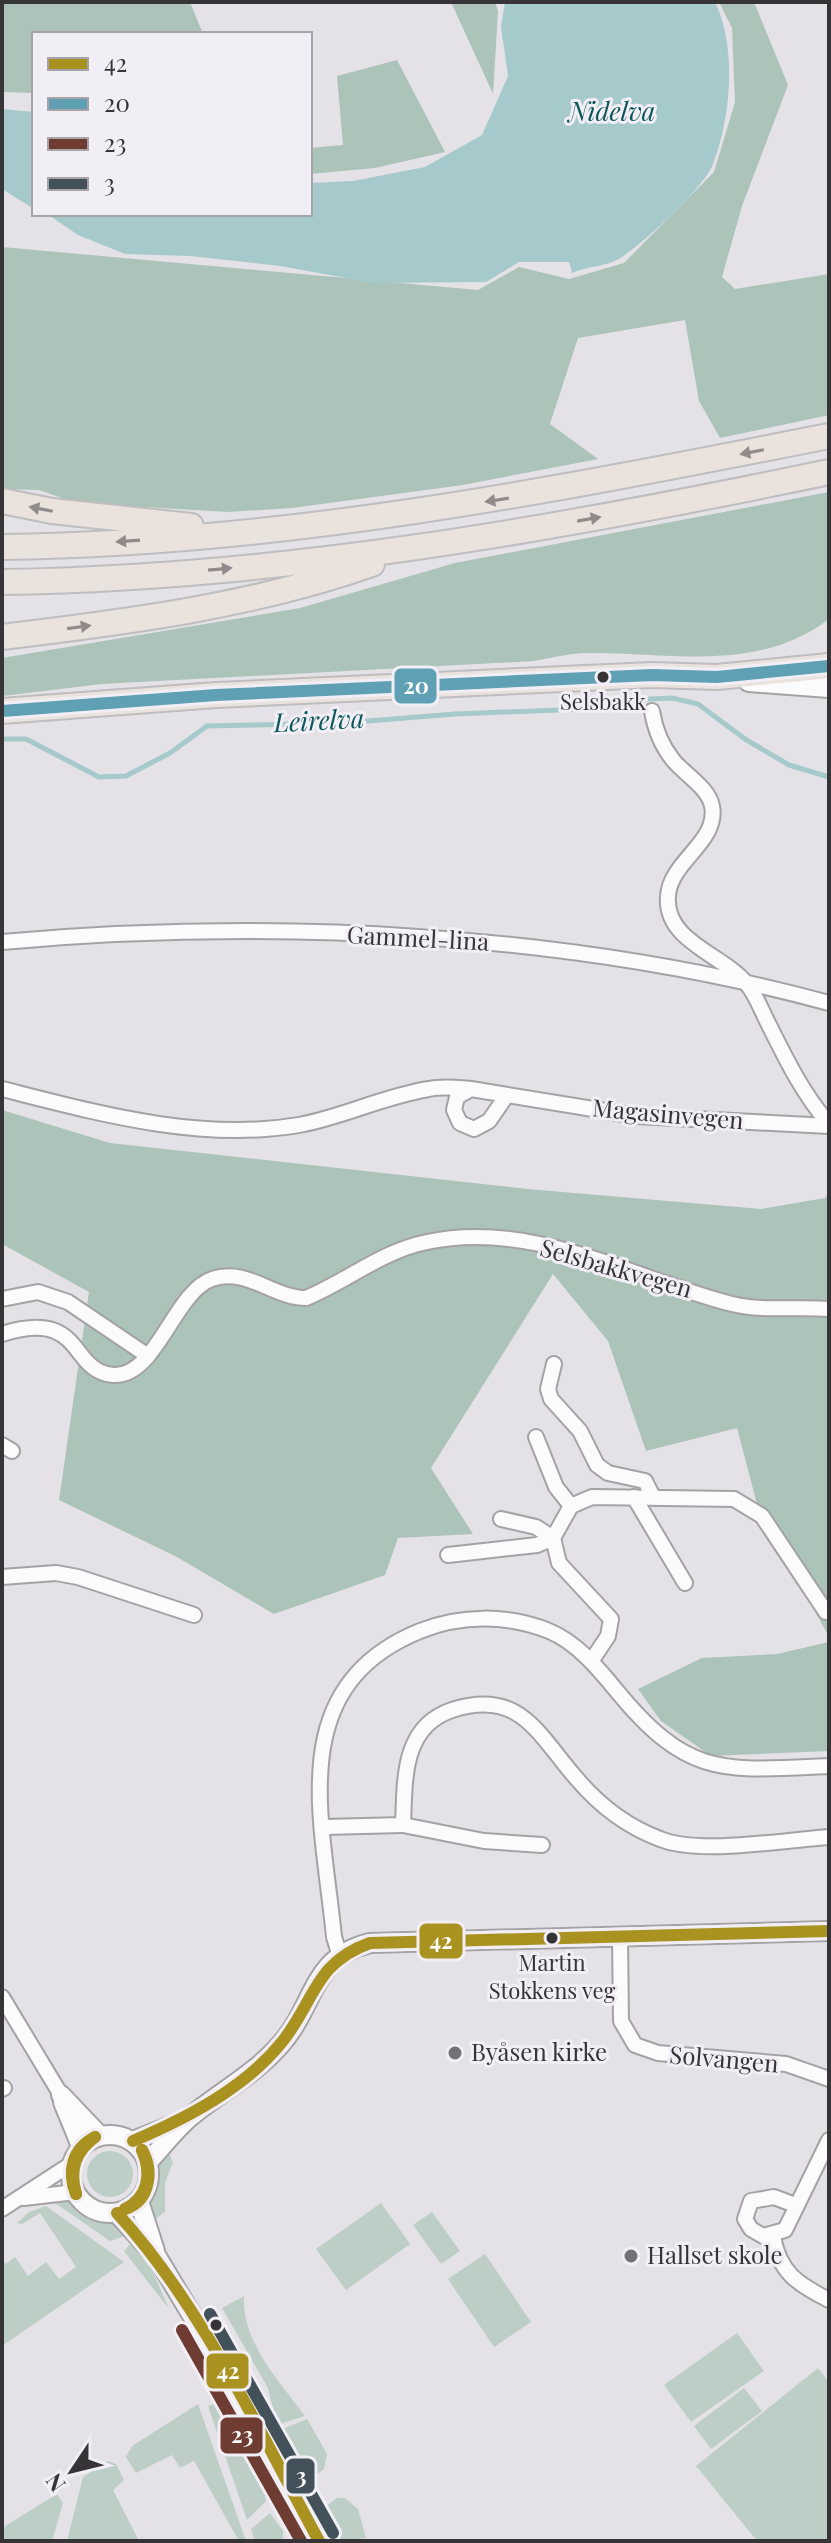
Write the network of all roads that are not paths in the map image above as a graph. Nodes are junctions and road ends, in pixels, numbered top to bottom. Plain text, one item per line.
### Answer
1 (829, 436) edge
2 (829, 472) edge
3 (2, 501) edge
4 (257, 533) junction
5 (423, 546) junction
6 (2, 547) edge
7 (2, 582) edge
8 (2, 637) edge
9 (829, 666) edge
10 (717, 677) junction
11 (829, 687) edge
12 (2, 711) edge
13 (652, 711) dead end
14 (2, 942) edge
15 (748, 985) junction
16 (829, 1003) edge
17 (2, 1089) edge
18 (471, 1089) junction
19 (507, 1095) junction
20 (829, 1125) edge
21 (2, 1299) edge
22 (829, 1309) edge
23 (2, 1334) edge
24 (148, 1356) junction
25 (554, 1364) dead end
26 (536, 1437) dead end
27 (634, 1497) junction
28 (653, 1497) junction
29 (571, 1506) junction
30 (501, 1519) dead end
31 (553, 1538) junction
32 (448, 1555) dead end
33 (2, 1577) edge
34 (685, 1583) dead end
35 (826, 1612) dead end
36 (194, 1615) dead end
37 (592, 1660) junction
38 (829, 1766) edge
39 (403, 1825) junction
40 (324, 1827) junction
41 (829, 1837) edge
42 (542, 1845) dead end
43 (829, 1931) edge
44 (620, 1937) junction
45 (339, 1953) junction
46 (2, 1997) edge
47 (829, 2079) edge
48 (61, 2095) junction
49 (187, 2119) junction
50 (99, 2135) junction
51 (829, 2140) edge
52 (133, 2141) junction
53 (81, 2146) junction
54 (148, 2162) junction
55 (71, 2164) junction
56 (822, 2169) edge
57 (75, 2192) junction
58 (16, 2200) junction
59 (139, 2201) junction
60 (795, 2205) junction
61 (2, 2209) edge
62 (117, 2213) junction
63 (773, 2236) junction
64 (157, 2257) junction
65 (829, 2300) edge
66 (319, 2541) edge

1 -> 4 highway
5 -> 2 highway
4 -> 3 highway
4 -> 6 highway
7 -> 5 highway
8 -> 5 highway
9 - 10 highway
10 - 11 main road
10 - 12 highway
13 - 15 street
14 - 15 street, Gammel-lina
15 - 16 street, Gammel-lina
15 - 20 street
17 - 18 street, Magasinvegen
18 - 19 street, Magasinvegen
18 - 19 street
19 - 20 street, Magasinvegen
21 - 24 street
22 - 24 street, Selsbakkvegen
23 - 24 street, Selsbakkvegen
25 - 28 street
26 - 29 street
27 - 28 street
27 - 29 street
27 - 34 street
28 - 35 street
29 - 31 street
30 - 31 street
31 - 32 street
31 - 37 street
33 - 36 street
37 - 38 street
37 - 40 street
39 - 40 street
39 - 41 street
39 - 42 street
40 - 45 street
43 - 44 street
44 - 45 street
44 - 47 street, Solvangen
45 - 49 street
46 - 48 street
48 - 50 street
48 - 53 street
49 - 52 street
49 - 54 street
50 - 52 street
50 - 53 street
51 - 56 street
52 - 54 street
53 - 55 street
54 - 59 street
55 - 57 street
55 - 58 street
56 - 60 street
57 - 58 street
57 - 62 street
58 - 61 street
59 - 62 street
59 - 64 street
60 - 63 street
60 - 63 street
62 - 64 street
63 - 65 street
64 - 66 street

